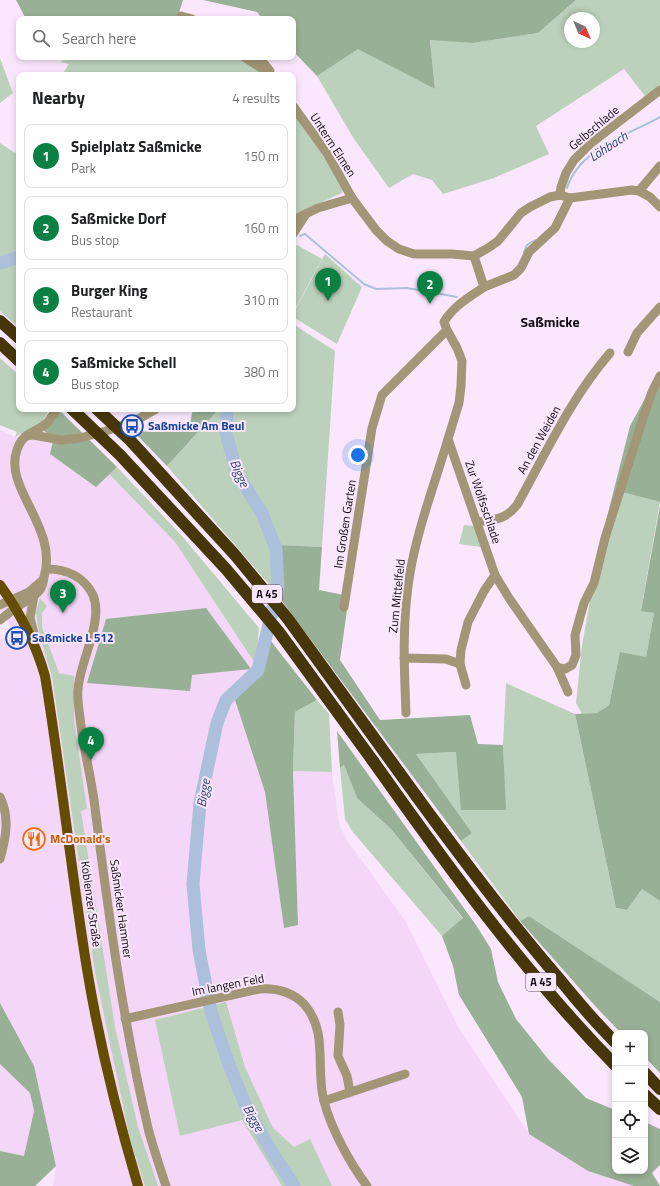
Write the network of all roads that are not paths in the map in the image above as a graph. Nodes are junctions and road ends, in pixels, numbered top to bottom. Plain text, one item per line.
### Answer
1 (249, 60) edge
2 (261, 60) edge
3 (266, 72) edge
4 (271, 72) edge
5 (660, 90) edge
6 (296, 110) edge
7 (660, 166) edge
8 (639, 191) junction
9 (560, 195) junction
10 (352, 198) junction
11 (570, 198) junction
12 (660, 207) edge
13 (306, 214) junction
14 (296, 219) edge
15 (296, 229) edge
16 (474, 256) junction
17 (484, 287) junction
18 (660, 307) edge
19 (0, 321) edge
20 (447, 330) junction
21 (16, 335) edge
22 (0, 344) edge
23 (628, 352) dead end
24 (610, 353) dead end
25 (16, 358) edge
26 (660, 376) edge
27 (54, 412) edge
28 (75, 412) edge
29 (100, 412) edge
30 (151, 412) edge
31 (25, 437) junction
32 (448, 439) junction
33 (478, 522) junction
34 (47, 569) junction
35 (495, 575) junction
36 (44, 580) junction
37 (0, 585) edge
38 (34, 596) junction
39 (13, 604) junction
40 (0, 606) edge
41 (344, 607) dead end
42 (0, 620) edge
43 (38, 650) junction
44 (404, 658) junction
45 (460, 664) junction
46 (558, 667) junction
47 (466, 684) dead end
48 (568, 692) dead end
49 (406, 713) dead end
50 (0, 797) edge
51 (0, 858) edge
52 (338, 1012) dead end
53 (125, 1018) junction
54 (612, 1039) edge
55 (612, 1062) edge
56 (405, 1074) dead end
57 (648, 1076) edge
58 (660, 1089) edge
59 (350, 1092) junction
60 (648, 1098) edge
61 (324, 1101) junction
62 (660, 1109) edge
63 (138, 1186) edge
64 (166, 1186) edge
65 (366, 1186) edge

1 - 3 street
2 - 4 street
5 - 9 street, Gelbschlade
6 - 10 street, Unterm Elmen
7 - 8 street
8 - 11 street
8 - 12 street
9 - 11 street
9 - 16 street
10 - 13 street
10 - 16 street, Unterm Elmen
11 - 17 street
13 - 14 street
13 - 15 street
16 - 17 street
17 - 20 street
18 - 23 street
19 - 21 highway
20 - 32 street
20 - 41 street, Im Großen Garten
22 - 25 highway
24 - 33 street, An den Weiden
26 - 46 street
27 - 31 street
28 - 55 highway, A 45, bridge
29 - 54 highway, A 45, bridge
30 - 31 street
31 - 34 street
32 - 33 street, Zur Wolfsschlade
32 - 44 street, Zum Mittelfeld
33 - 35 street, Zur Wolfsschlade
34 - 36 street
34 - 53 street, Saßmicker Hammer
35 - 45 street
35 - 46 street, Zur Wolfsschlade
36 - 38 street
36 - 39 street
37 - 39 main road, Koblenzer Straße
38 - 39 street
38 - 43 street
39 - 40 street
39 - 42 street
39 - 43 main road, Koblenzer Straße
43 - 63 main road, Koblenzer Straße
44 - 45 street
44 - 49 street, Zum Mittelfeld
45 - 47 street
46 - 48 street, Zur Wolfsschlade
50 - 51 street
52 - 59 street
53 - 61 street, Im langen Feld
53 - 64 street, Saßmicker Hammer
56 - 59 street
57 - 58 highway
59 - 61 street
60 - 62 highway
61 - 65 street, Im langen Feld

